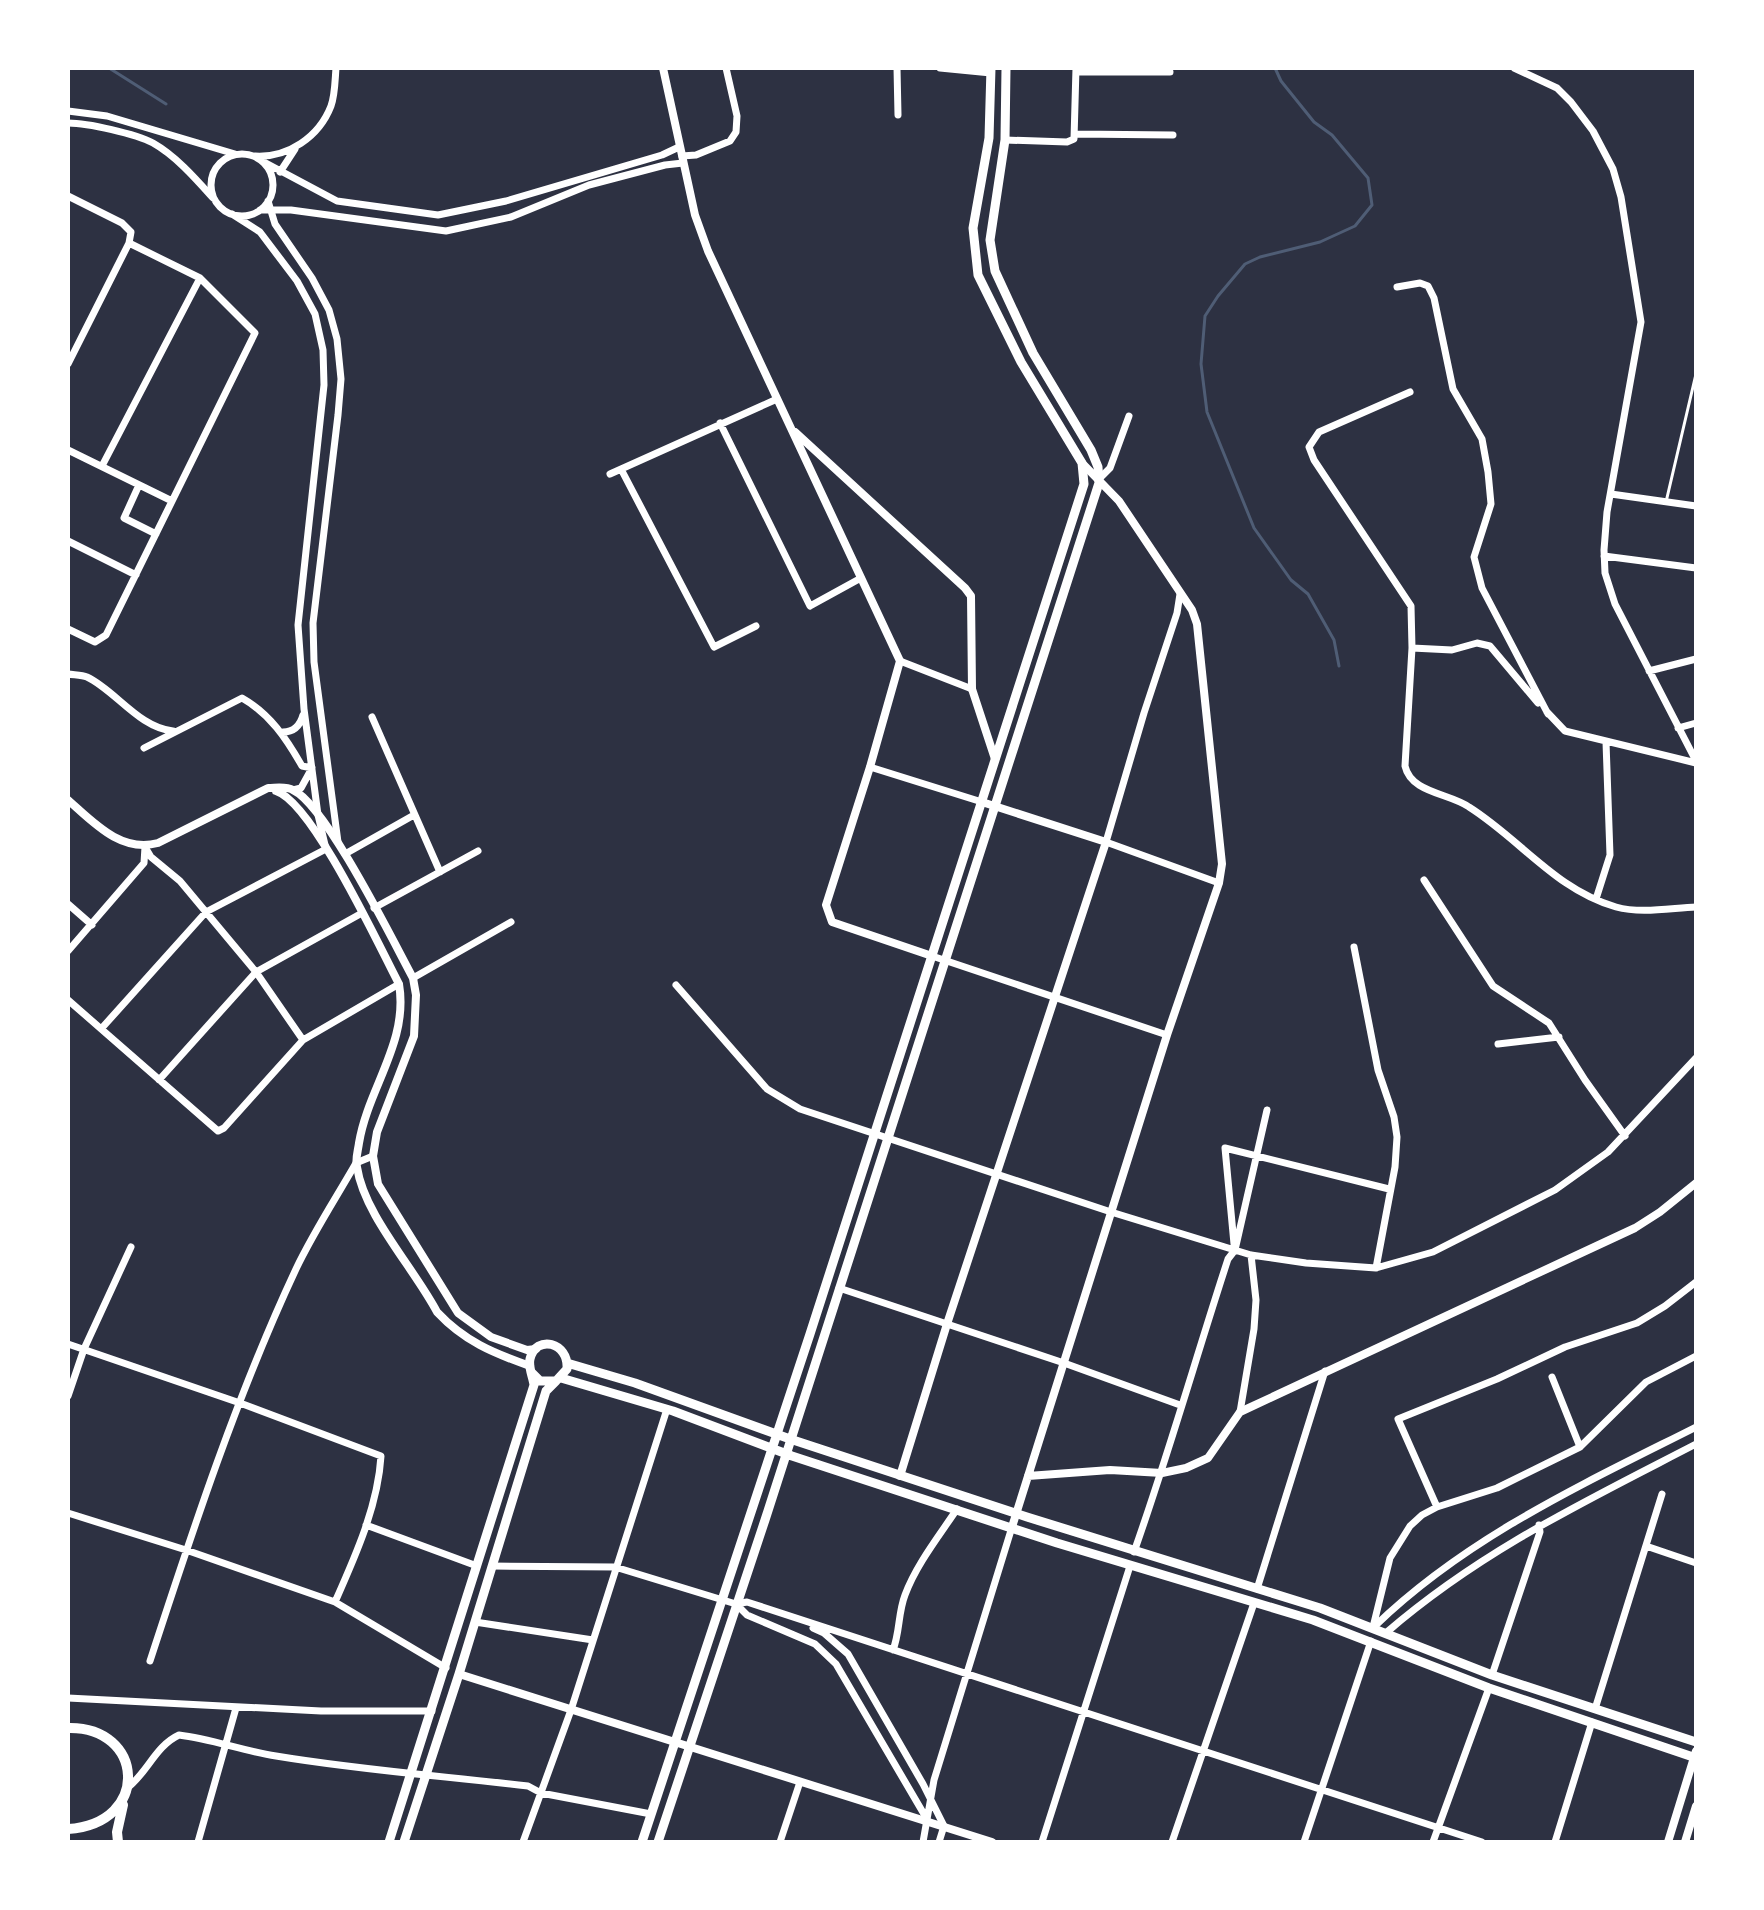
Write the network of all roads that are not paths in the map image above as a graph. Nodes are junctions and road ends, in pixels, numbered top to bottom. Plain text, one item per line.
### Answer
1 (336, 68) edge
2 (663, 68) edge
3 (726, 68) edge
4 (897, 68) edge
5 (940, 68) edge
6 (1006, 68) edge
7 (1514, 68) edge
8 (991, 70) edge
9 (1076, 70) edge
10 (1170, 72) dead end
11 (68, 111) edge
12 (898, 115) dead end
13 (68, 123) edge
14 (1173, 135) dead end
15 (1075, 136) junction
16 (1005, 140) junction
17 (296, 147) junction
18 (237, 154) junction
19 (681, 155) junction
20 (253, 156) junction
21 (262, 161) junction
22 (282, 168) junction
23 (273, 183) junction
24 (68, 196) edge
25 (268, 201) junction
26 (220, 205) junction
27 (260, 210) junction
28 (271, 210) junction
29 (291, 210) junction
30 (232, 214) junction
31 (284, 237) junction
32 (129, 243) junction
33 (995, 271) junction
34 (978, 275) junction
35 (200, 278) junction
36 (1397, 287) dead end
37 (68, 364) edge
38 (1696, 374) edge
39 (1410, 392) dead end
40 (777, 399) junction
41 (1129, 416) dead end
42 (720, 423) junction
43 (792, 429) junction
44 (68, 450) edge
45 (1082, 463) junction
46 (102, 466) junction
47 (621, 469) junction
48 (610, 474) dead end
49 (1099, 479) junction
50 (139, 485) junction
51 (1611, 494) junction
52 (172, 501) junction
53 (1666, 502) junction
54 (1696, 506) edge
55 (156, 534) junction
56 (68, 541) edge
57 (1604, 556) junction
58 (1696, 568) edge
59 (136, 575) junction
60 (861, 578) junction
61 (1180, 594) junction
62 (756, 626) dead end
63 (68, 629) edge
64 (1412, 648) junction
65 (1696, 659) edge
66 (900, 661) junction
67 (1649, 671) junction
68 (68, 674) edge
69 (972, 689) junction
70 (304, 709) junction
71 (1548, 714) junction
72 (372, 717) dead end
73 (1696, 723) edge
74 (1678, 728) junction
75 (175, 731) junction
76 (283, 732) junction
77 (1606, 742) junction
78 (144, 748) dead end
79 (995, 759) junction
80 (1696, 762) edge
81 (870, 767) junction
82 (312, 768) junction
83 (268, 788) junction
84 (293, 790) junction
85 (68, 800) edge
86 (982, 802) junction
87 (995, 806) junction
88 (318, 815) junction
89 (414, 815) junction
90 (1106, 842) junction
91 (338, 844) junction
92 (145, 847) junction
93 (326, 849) junction
94 (478, 851) dead end
95 (345, 854) junction
96 (440, 872) junction
97 (1424, 880) dead end
98 (1219, 883) junction
99 (1596, 899) junction
100 (68, 904) edge
101 (1696, 907) edge
102 (374, 908) junction
103 (206, 912) junction
104 (362, 913) junction
105 (511, 922) dead end
106 (92, 925) junction
107 (1354, 947) dead end
108 (68, 951) edge
109 (932, 956) junction
110 (944, 960) junction
111 (256, 972) junction
112 (413, 978) junction
113 (399, 984) junction
114 (676, 985) dead end
115 (1054, 997) junction
116 (68, 1000) edge
117 (101, 1029) junction
118 (1167, 1035) junction
119 (1559, 1037) junction
120 (303, 1040) junction
121 (1498, 1044) dead end
122 (1695, 1062) edge
123 (159, 1080) junction
124 (1267, 1110) dead end
125 (873, 1134) junction
126 (1625, 1136) junction
127 (886, 1138) junction
128 (373, 1156) junction
129 (1258, 1156) junction
130 (356, 1163) junction
131 (996, 1174) junction
132 (1696, 1183) edge
133 (1389, 1189) junction
134 (1111, 1212) junction
135 (131, 1247) dead end
136 (1235, 1250) junction
137 (1251, 1255) junction
138 (1376, 1268) junction
139 (1696, 1282) edge
140 (839, 1288) junction
141 (947, 1324) junction
142 (68, 1344) edge
143 (84, 1349) junction
144 (536, 1349) junction
145 (1696, 1356) edge
146 (567, 1363) junction
147 (1064, 1363) junction
148 (531, 1370) junction
149 (1325, 1371) junction
150 (1552, 1377) dead end
151 (559, 1379) junction
152 (68, 1396) edge
153 (240, 1403) junction
154 (1180, 1405) junction
155 (667, 1409) junction
156 (1240, 1412) junction
157 (1696, 1427) edge
158 (776, 1434) junction
159 (790, 1439) junction
160 (1696, 1444) edge
161 (1580, 1447) junction
162 (771, 1448) junction
163 (786, 1453) junction
164 (1162, 1473) junction
165 (900, 1476) junction
166 (1028, 1476) junction
167 (1662, 1494) dead end
168 (1437, 1507) junction
169 (957, 1509) junction
170 (68, 1513) edge
171 (1016, 1514) junction
172 (366, 1525) junction
173 (1539, 1525) junction
174 (1012, 1527) junction
175 (1646, 1546) junction
176 (186, 1550) junction
177 (1134, 1552) junction
178 (1696, 1563) edge
179 (477, 1566) junction
180 (492, 1566) junction
181 (1130, 1566) junction
182 (615, 1567) junction
183 (1257, 1589) junction
184 (721, 1600) junction
185 (335, 1602) junction
186 (1254, 1603) junction
187 (736, 1604) junction
188 (780, 1613) junction
189 (475, 1622) junction
190 (1373, 1627) junction
191 (837, 1632) junction
192 (1387, 1632) junction
193 (593, 1640) junction
194 (1371, 1641) junction
195 (893, 1650) junction
196 (848, 1654) junction
197 (150, 1661) dead end
198 (446, 1668) junction
199 (459, 1674) junction
200 (966, 1674) junction
201 (1492, 1675) junction
202 (1489, 1688) junction
203 (68, 1698) edge
204 (236, 1708) junction
205 (1595, 1709) junction
206 (571, 1710) junction
207 (432, 1711) junction
208 (1082, 1712) junction
209 (68, 1721) edge
210 (1592, 1722) junction
211 (68, 1728) edge
212 (86, 1728) junction
213 (674, 1742) junction
214 (1696, 1742) edge
215 (227, 1746) junction
216 (689, 1747) junction
217 (1204, 1751) junction
218 (1695, 1755) edge
219 (412, 1774) junction
220 (426, 1774) junction
221 (800, 1782) junction
222 (1321, 1790) junction
223 (541, 1793) junction
224 (125, 1794) junction
225 (931, 1799) junction
226 (1696, 1806) edge
227 (651, 1814) junction
228 (928, 1821) junction
229 (944, 1826) junction
230 (1438, 1828) junction
231 (68, 1829) edge
232 (118, 1842) edge
233 (198, 1842) edge
234 (389, 1842) edge
235 (404, 1842) edge
236 (523, 1842) edge
237 (642, 1842) edge
238 (658, 1842) edge
239 (780, 1842) edge
240 (923, 1842) edge
241 (939, 1842) edge
242 (992, 1842) edge
243 (1042, 1842) edge
244 (1172, 1842) edge
245 (1304, 1842) edge
246 (1433, 1842) edge
247 (1482, 1842) edge
248 (1555, 1842) edge
249 (1668, 1842) edge
250 (1685, 1842) edge

1 - 17 street
2 - 19 street
3 - 19 street
4 - 12 street
5 - 8 street
6 - 16 main road
7 - 51 street
8 - 34 main road
9 - 10 street
9 - 15 street
11 - 18 street
13 - 26 street
14 - 15 street
15 - 16 street
16 - 33 main road
17 - 20 street
17 - 22 street
18 - 20 street
18 - 26 street
19 - 22 street
19 - 29 street
19 - 40 street
20 - 21 street
21 - 22 street
21 - 23 street
22 - 23 street
23 - 25 street
24 - 32 street
25 - 27 street
25 - 28 street
26 - 30 street
27 - 28 street
27 - 30 street
28 - 29 street
28 - 31 street
29 - 31 street
30 - 70 street
31 - 91 street
32 - 35 street
32 - 37 street
33 - 34 main road
33 - 49 main road
34 - 45 main road
35 - 46 street
35 - 52 street
36 - 71 street
38 - 53 lane
39 - 64 street
40 - 42 street
40 - 43 street
41 - 49 street
42 - 47 street
42 - 60 street
43 - 60 street
43 - 69 street
44 - 46 street
45 - 49 street
45 - 79 main road
46 - 50 street
47 - 48 street
47 - 62 street
49 - 61 street
49 - 87 main road
50 - 52 street
50 - 55 street
51 - 53 street
51 - 57 street
52 - 55 street
53 - 54 street
55 - 59 street
56 - 59 street
57 - 58 street
57 - 67 street
59 - 63 street
60 - 66 street
61 - 90 street
61 - 98 street
64 - 71 street
64 - 99 street
65 - 67 street
66 - 69 street
66 - 81 street
67 - 74 street
68 - 75 street
69 - 79 street
70 - 76 street
70 - 82 street
71 - 77 street
72 - 89 street
73 - 74 street
74 - 80 street
75 - 76 street
75 - 78 street
76 - 82 street
77 - 80 street
77 - 99 street
79 - 86 main road
81 - 86 street
81 - 109 street
82 - 84 street
82 - 88 street
83 - 84 street
83 - 92 street
83 - 93 street
84 - 88 street
85 - 92 street
86 - 87 street
86 - 109 main road
87 - 90 street
87 - 110 main road
88 - 91 street
88 - 93 street
89 - 95 street
89 - 96 street
90 - 98 street
90 - 115 street
91 - 95 street
92 - 103 street
92 - 106 street
93 - 103 street
93 - 104 street
94 - 96 street
95 - 102 street
96 - 102 street
97 - 119 street
98 - 118 street
99 - 101 street
100 - 106 street
102 - 112 street
103 - 111 street
103 - 117 street
104 - 111 street
104 - 113 street
105 - 112 street
106 - 108 street
107 - 133 street
109 - 110 street
109 - 125 main road
110 - 115 street
110 - 127 main road
111 - 120 street
111 - 123 street
112 - 128 street
113 - 120 street
113 - 130 street
114 - 125 street
115 - 118 street
115 - 131 street
116 - 117 street
117 - 123 street
118 - 134 street
119 - 121 street
119 - 126 street
120 - 123 street
122 - 126 street
124 - 129 street
125 - 127 street
125 - 158 main road
126 - 138 street
127 - 131 street
127 - 140 main road
128 - 130 street
128 - 144 street
129 - 133 street
129 - 136 street
129 - 136 street
130 - 148 street
130 - 153 street
131 - 134 street
131 - 141 street
132 - 149 street
133 - 138 street
134 - 136 street
134 - 147 street
135 - 143 street
136 - 137 street
136 - 154 street
137 - 138 street
137 - 156 street
139 - 168 street
140 - 141 street
140 - 159 main road
141 - 147 street
141 - 165 street
142 - 143 street
143 - 152 street
143 - 153 street
144 - 146 main road
144 - 148 main road
145 - 161 street
146 - 151 main road
146 - 158 main road
147 - 154 street
147 - 166 street
148 - 151 main road
148 - 179 main road
149 - 156 street
149 - 183 street
150 - 161 street
151 - 155 main road
151 - 180 main road
153 - 172 street
153 - 176 street
154 - 164 street
155 - 162 main road
155 - 182 street
156 - 164 street
157 - 190 street
158 - 159 main road
158 - 162 main road
159 - 163 main road
159 - 165 main road
160 - 173 street
161 - 168 street
162 - 163 main road
162 - 184 main road
163 - 169 main road
163 - 187 main road
164 - 166 street
164 - 177 street
165 - 171 main road
166 - 171 street
167 - 175 street
168 - 190 street
169 - 174 main road
169 - 195 street
170 - 176 street
171 - 174 street
171 - 177 main road
172 - 179 street
172 - 185 street
173 - 192 street
173 - 201 street
174 - 181 main road
174 - 200 street
175 - 178 street
175 - 205 street
176 - 185 street
176 - 197 street
177 - 183 main road
179 - 198 main road
180 - 182 street
180 - 189 main road
181 - 186 main road
181 - 208 street
182 - 184 street
182 - 193 street
183 - 190 main road
184 - 187 street
184 - 213 main road
185 - 198 street
186 - 194 main road
186 - 217 street
187 - 188 street
187 - 216 main road
187 - 228 street
188 - 191 street
188 - 196 street
189 - 193 street
189 - 199 main road
190 - 192 main road
191 - 195 street
191 - 196 street
192 - 201 main road
193 - 206 street
194 - 202 main road
194 - 222 street
195 - 200 street
196 - 225 street
198 - 207 main road
199 - 206 street
199 - 220 main road
200 - 208 street
200 - 225 street
201 - 205 main road
202 - 210 main road
202 - 230 street
203 - 204 street
204 - 207 street
204 - 215 street
205 - 214 main road
206 - 213 street
206 - 223 street
207 - 219 main road
208 - 217 street
208 - 243 street
209 - 212 main road
210 - 218 main road
210 - 248 street
211 - 212 main road
212 - 224 main road
213 - 216 street
213 - 227 main road
215 - 219 street
215 - 224 street
215 - 233 street
216 - 221 street
216 - 238 main road
217 - 222 street
217 - 244 street
218 - 249 street
219 - 220 street
219 - 234 main road
220 - 223 street
220 - 235 main road
221 - 228 street
221 - 239 street
222 - 230 street
222 - 245 street
223 - 227 street
223 - 236 street
224 - 231 main road
224 - 232 main road
225 - 228 street
225 - 229 street
226 - 250 street
227 - 237 main road
228 - 229 street
228 - 240 street
229 - 241 street
229 - 242 street
230 - 246 street
230 - 247 street

